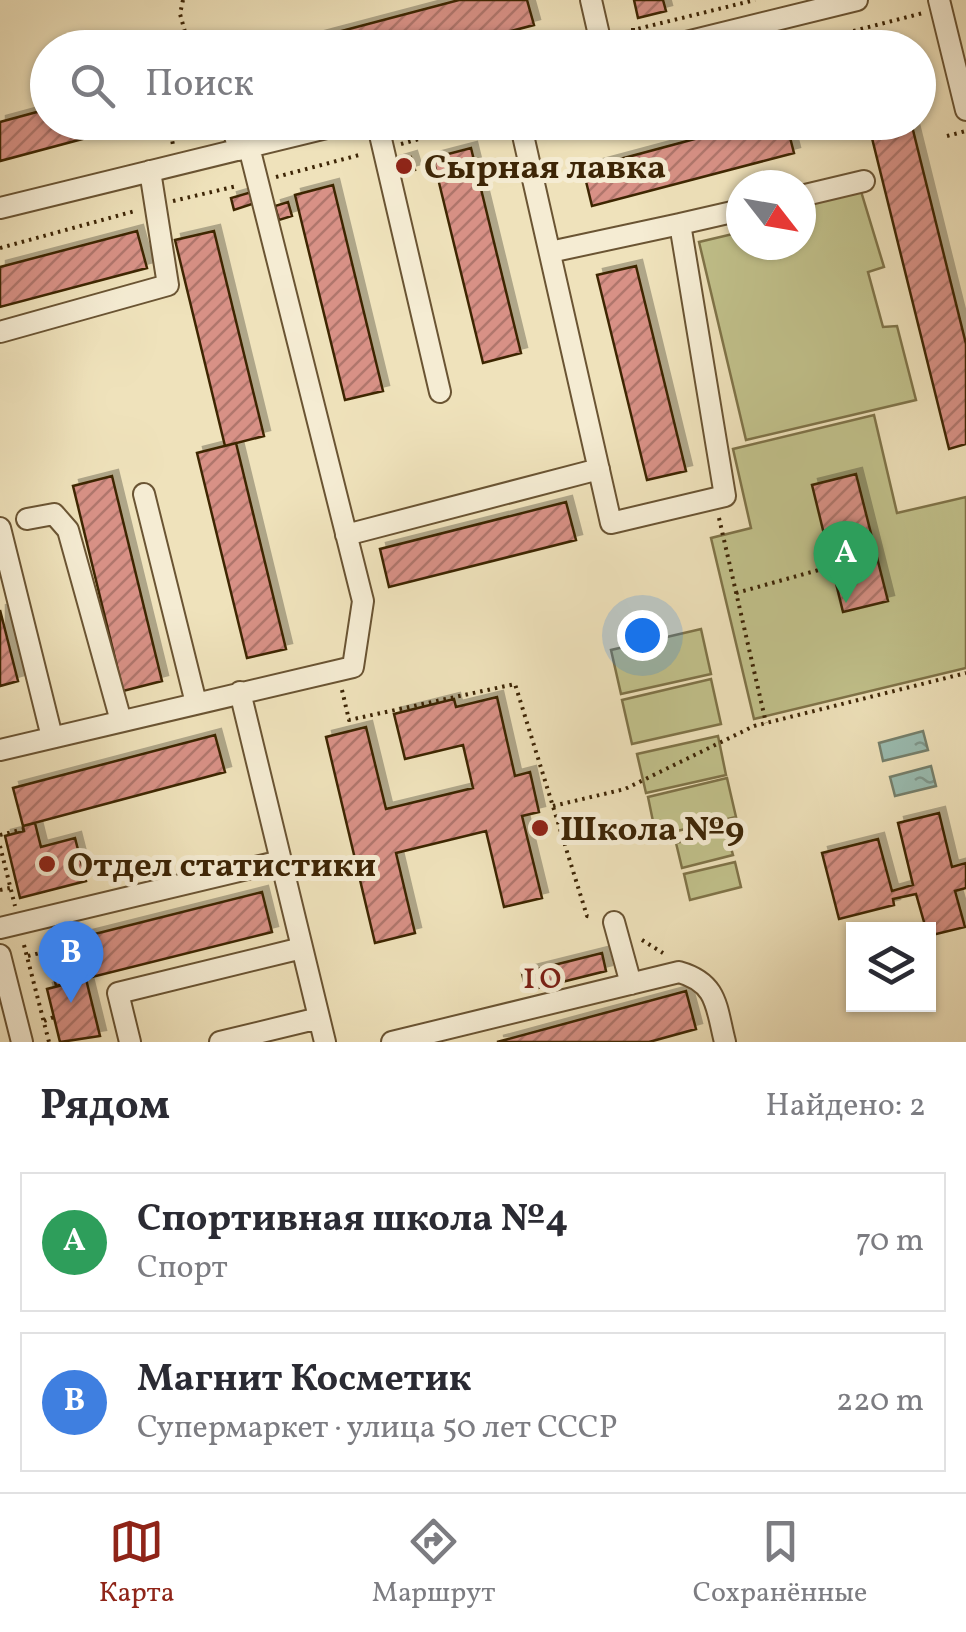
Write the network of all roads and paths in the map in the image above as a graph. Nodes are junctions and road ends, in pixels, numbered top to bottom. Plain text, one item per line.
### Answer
1 (183, 0) edge
2 (591, 0) edge
3 (755, 0) edge
4 (857, 0) edge
5 (940, 4) edge
6 (633, 28) dead end
7 (184, 30) edge
8 (598, 30) edge
9 (735, 30) edge
10 (850, 30) edge
11 (962, 77) edge
12 (966, 110) edge
13 (966, 131) edge
14 (947, 136) dead end
15 (240, 140) edge
16 (277, 140) edge
17 (382, 140) edge
18 (524, 140) edge
19 (244, 148) junction
20 (150, 172) junction
21 (864, 181) dead end
22 (257, 182) junction
23 (816, 192) edge
24 (156, 205) junction
25 (0, 208) edge
26 (726, 213) edge
27 (680, 224) junction
28 (0, 248) edge
29 (550, 252) junction
30 (0, 332) edge
31 (440, 392) dead end
32 (599, 469) junction
33 (144, 494) dead end
34 (714, 498) junction
35 (27, 519) dead end
36 (0, 528) edge
37 (346, 534) junction
38 (826, 568) dead end
39 (736, 592) junction
40 (337, 670) junction
41 (966, 673) edge
42 (240, 692) junction
43 (196, 704) junction
44 (121, 721) junction
45 (766, 723) junction
46 (52, 738) junction
47 (0, 750) edge
48 (553, 806) junction
49 (24, 828) dead end
50 (0, 834) edge
51 (281, 861) junction
52 (10, 888) dead end
53 (0, 890) edge
54 (614, 922) joint
55 (0, 928) edge
56 (302, 948) junction
57 (48, 951) dead end
58 (0, 955) edge
59 (27, 956) dead end
60 (631, 984) junction
61 (319, 1018) junction
62 (437, 1037) edge
63 (22, 1042) edge
64 (130, 1042) edge
65 (220, 1042) edge
66 (324, 1042) edge
67 (392, 1042) edge
68 (725, 1042) edge

1 - 7 path
2 - 8 street
3 - 6 path
4 - 9 street
5 - 10 path
5 - 11 street
11 - 12 street
13 - 14 path
15 - 19 street
16 - 19 street
17 - 31 street
18 - 29 street
19 - 20 street
19 - 22 street
20 - 24 street
20 - 25 street
21 - 23 street
22 - 24 path
22 - 37 street
24 - 28 path
24 - 30 street
26 - 27 street
27 - 29 street
27 - 34 street
29 - 32 street
32 - 34 street
32 - 37 street
33 - 43 street
34 - 39 path
35 - 44 street
36 - 46 street
37 - 40 street
38 - 39 path
39 - 45 path
40 - 42 street
40 - 48 path
41 - 45 path
42 - 43 street
42 - 51 street
43 - 44 street
44 - 46 street
45 - 48 path
46 - 47 street
48 - 54 path
49 - 50 path
51 - 55 street
51 - 56 street
52 - 53 path
54 - 60 street
56 - 61 street
56 - 64 street
57 - 59 path
58 - 63 street
60 - 62 street
60 - 68 street
61 - 65 street
61 - 66 street
62 - 67 street

